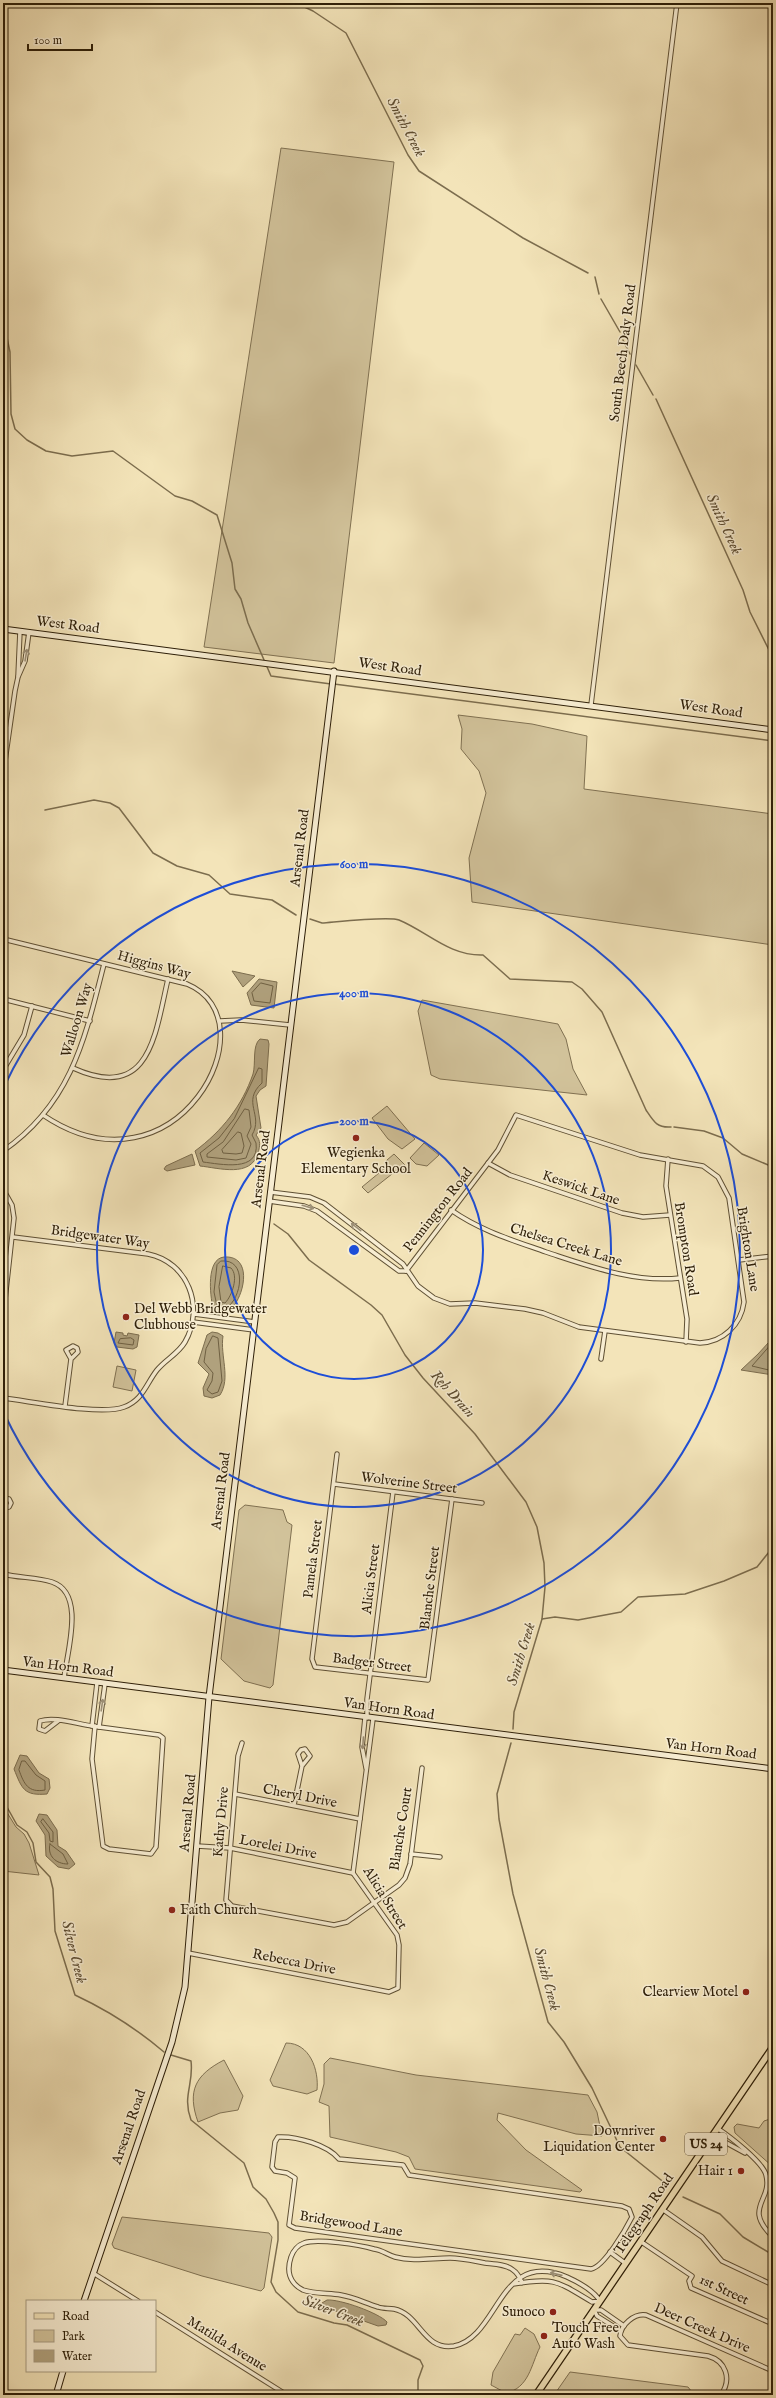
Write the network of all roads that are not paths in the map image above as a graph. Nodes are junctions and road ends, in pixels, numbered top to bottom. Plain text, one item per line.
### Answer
1 (677, 3) edge
2 (3, 629) edge
3 (20, 631) junction
4 (29, 632) junction
5 (334, 671) junction
6 (18, 677) junction
7 (591, 705) junction
8 (773, 730) edge
9 (3, 775) edge
10 (3, 939) edge
11 (104, 964) junction
12 (168, 979) junction
13 (3, 999) edge
14 (32, 1006) junction
15 (90, 1021) junction
16 (220, 1021) junction
17 (290, 1025) junction
18 (73, 1068) junction
19 (3, 1070) edge
20 (43, 1115) junction
21 (3, 1151) edge
22 (668, 1159) junction
23 (488, 1164) junction
24 (3, 1189) edge
25 (270, 1192) junction
26 (269, 1201) junction
27 (452, 1210) junction
28 (670, 1215) junction
29 (341, 1216) junction
30 (335, 1223) junction
31 (13, 1237) junction
32 (374, 1241) junction
33 (369, 1249) junction
34 (773, 1256) edge
35 (739, 1260) junction
36 (406, 1271) junction
37 (680, 1278) junction
38 (194, 1314) junction
39 (3, 1318) edge
40 (193, 1322) junction
41 (255, 1322) junction
42 (254, 1330) junction
43 (605, 1331) junction
44 (686, 1342) junction
45 (71, 1359) dead end
46 (601, 1359) dead end
47 (3, 1398) edge
48 (65, 1406) junction
49 (337, 1454) dead end
50 (334, 1484) junction
51 (393, 1492) junction
52 (3, 1498) edge
53 (452, 1499) junction
54 (482, 1503) dead end
55 (3, 1509) edge
56 (3, 1574) edge
57 (314, 1666) joint
58 (3, 1670) edge
59 (370, 1674) junction
60 (64, 1678) junction
61 (428, 1680) joint
62 (97, 1683) junction
63 (105, 1684) junction
64 (209, 1697) junction
65 (366, 1718) junction
66 (373, 1719) junction
67 (58, 1721) junction
68 (95, 1726) junction
69 (242, 1743) dead end
70 (302, 1766) junction
71 (422, 1768) dead end
72 (366, 1769) junction
73 (773, 1769) edge
74 (235, 1794) junction
75 (294, 1806) junction
76 (360, 1819) junction
77 (197, 1846) junction
78 (230, 1848) junction
79 (411, 1854) junction
80 (440, 1857) dead end
81 (353, 1873) junction
82 (374, 1902) junction
83 (228, 1903) joint
84 (188, 1953) junction
85 (395, 1991) joint
86 (773, 2047) edge
87 (717, 2128) junction
88 (712, 2135) junction
89 (748, 2154) junction
90 (662, 2209) junction
91 (773, 2237) edge
92 (640, 2241) junction
93 (610, 2252) junction
94 (625, 2263) junction
95 (92, 2273) junction
96 (520, 2278) junction
97 (574, 2280) junction
98 (522, 2283) junction
99 (513, 2284) junction
100 (773, 2285) edge
101 (570, 2288) junction
102 (84, 2300) edge
103 (136, 2300) edge
104 (600, 2301) junction
105 (594, 2310) junction
106 (156, 2313) edge
107 (773, 2324) edge
108 (624, 2326) junction
109 (621, 2331) junction
110 (773, 2371) edge
111 (63, 2372) edge
112 (56, 2395) edge
113 (288, 2395) edge
114 (536, 2395) edge
115 (721, 2395) edge

1 - 7 street, South Beech Daly Road
2 - 3 street, West Road
3 - 4 street, West Road
3 - 6 street
4 - 5 street, West Road
6 -> 4 street
5 - 7 street, West Road
5 - 17 street, Arsenal Road
6 - 9 street
7 - 8 street, West Road
10 - 11 street, Higgins Way
11 - 12 street, Higgins Way
11 - 15 street, Walloon Way
12 - 16 street, Higgins Way
12 - 18 street
13 - 14 street
14 - 15 street
14 - 19 street
15 - 18 street, Walloon Way
16 - 17 street
16 - 20 street, Higgins Way
17 - 25 street, Arsenal Road
18 - 20 street, Walloon Way
20 - 21 street, Walloon Way
22 - 23 street, Brighton Lane
22 - 28 street, Brompton Road
22 - 35 street, Brighton Lane
23 - 27 street, Pennington Road
23 - 28 street, Keswick Lane
24 - 31 street
25 - 26 street, Arsenal Road
25 - 29 street, Brighton Lane
26 -> 30 street
26 - 41 street, Arsenal Road
27 - 36 street, Pennington Road
27 - 37 street, Chelsea Creek Lane
28 - 37 street, Brompton Road
29 - 30 street
32 -> 29 street, Brighton Lane
30 - 33 street
31 - 38 street, Bridgewater Way
31 - 39 street
32 - 33 street
32 - 36 street, Brighton Lane
33 - 36 street
34 - 35 street
35 - 44 street, Brighton Lane
36 - 43 street, Brighton Lane
37 - 44 street, Brompton Road
38 - 40 street, Bridgewater Way
38 - 41 street
40 - 42 street
40 - 48 street, Bridgewater Way
41 - 42 street, Arsenal Road
42 - 64 street, Arsenal Road
43 - 44 street, Brighton Lane
43 - 46 street
45 - 48 street
47 - 48 street, Bridgewater Way
49 - 50 street, Pamela Street
50 - 51 street, Wolverine Street
50 - 57 street, Pamela Street
51 - 53 street, Wolverine Street
51 - 59 street, Alicia Street
52 - 55 street
53 - 54 street, Wolverine Street
53 - 61 street, Blanche Street
56 - 60 street
57 - 59 street, Badger Street
58 - 60 street, Van Horn Road
59 - 61 street, Badger Street
59 - 65 street, Alicia Street
60 - 62 street, Van Horn Road
62 - 63 street, Van Horn Road
62 - 68 street
63 - 64 street, Van Horn Road
68 -> 63 street
64 - 65 street, Van Horn Road
64 - 77 street, Arsenal Road
65 - 66 street, Van Horn Road
65 -> 72 street, Alicia Street
66 - 72 street, Alicia Street
66 - 73 street, Van Horn Road
67 - 67 street
67 - 68 street
68 - 68 street
69 - 74 street, Kathy Drive
70 - 70 street
70 - 75 street
71 - 79 street, Blanche Court
72 - 76 street, Alicia Street
74 - 75 street, Cheryl Drive
74 - 78 street, Kathy Drive
75 - 76 street, Cheryl Drive
76 - 81 street, Alicia Street
77 - 78 street, Lorelei Drive
77 - 84 street, Arsenal Road
78 - 81 street, Lorelei Drive
78 - 83 street, Kathy Drive
79 - 80 street
79 - 82 street, Blanche Court
81 - 82 street, Alicia Street
82 - 83 street, Blanche Court
82 - 85 street, Alicia Street
84 - 85 street, Rebecca Drive
84 - 95 street, Arsenal Road
86 - 87 main road, Telegraph Road / US 24
87 - 88 main road, Telegraph Road / US 24
87 - 89 street
88 - 89 street
88 - 90 main road, Telegraph Road / US 24
89 - 91 street
90 - 92 main road, Telegraph Road / US 24
90 - 100 street
92 - 94 main road, Telegraph Road / US 24
92 - 107 street, 1st Street
93 - 93 street, Bridgewood Lane
93 - 94 street
94 - 104 main road, Telegraph Road / US 24
95 - 102 street, Arsenal Road
95 - 103 street
97 -> 96 street
96 - 98 street
96 - 99 street
96 - 99 street
97 - 101 street
97 - 104 street
98 - 99 street
98 - 101 street
101 - 104 street
104 - 105 main road, Telegraph Road / US 24
105 - 108 street
105 - 109 street
105 - 114 main road, Telegraph Road / US 24
106 - 113 street, Matilda Avenue
108 - 109 street, Deer Creek Drive
108 - 110 street, Deer Creek Drive
109 - 115 street
111 - 112 street

